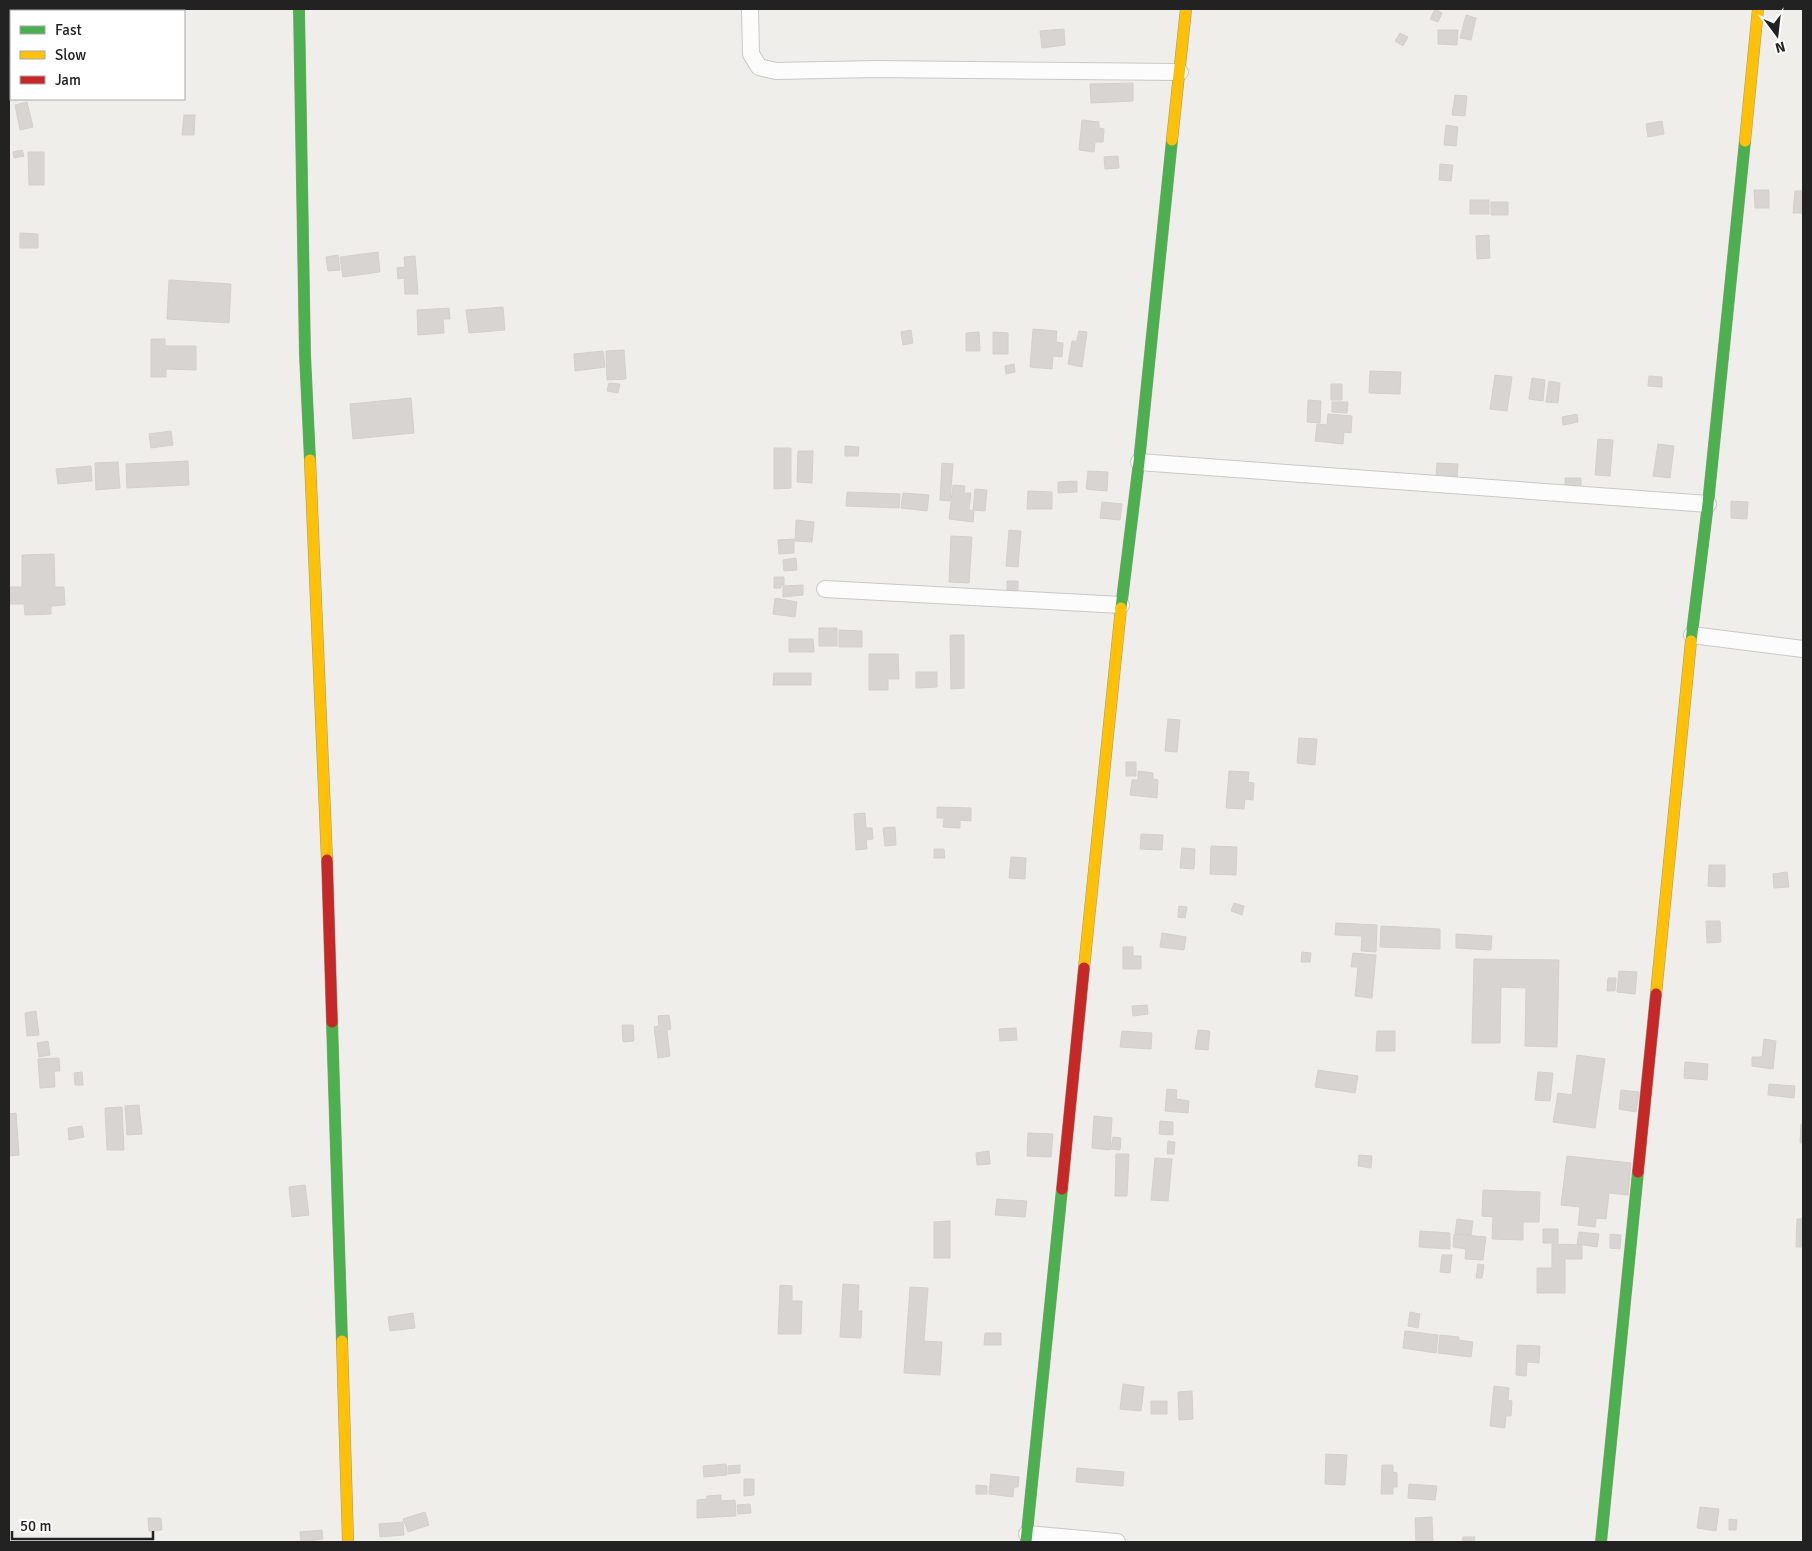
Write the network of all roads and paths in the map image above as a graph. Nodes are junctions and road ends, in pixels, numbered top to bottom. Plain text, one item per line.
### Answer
1 (299, 9) edge
2 (750, 9) edge
3 (1186, 9) edge
4 (1758, 9) edge
5 (1180, 72) junction
6 (1139, 462) junction
7 (1708, 504) junction
8 (825, 589) dead end
9 (1121, 605) junction
10 (1692, 635) junction
11 (1803, 649) edge
12 (1026, 1538) edge
13 (348, 1542) edge
14 (1117, 1542) edge
15 (1601, 1542) edge

1 - 13 street
2 - 5 street
3 - 5 street
4 - 7 street
5 - 6 street
6 - 7 street
6 - 9 street
7 - 10 street
8 - 9 street
9 - 12 street
10 - 11 street
10 - 15 street
12 - 14 street

